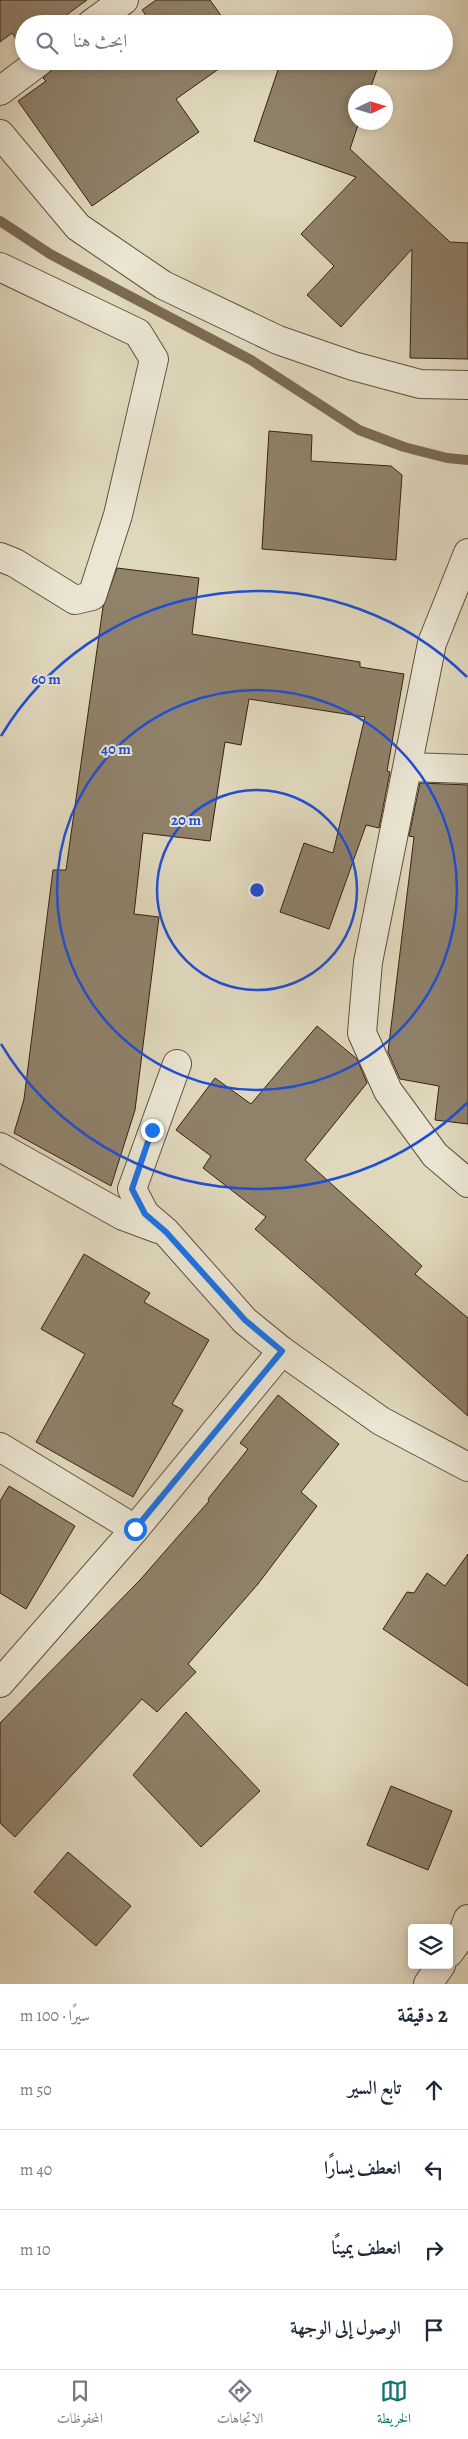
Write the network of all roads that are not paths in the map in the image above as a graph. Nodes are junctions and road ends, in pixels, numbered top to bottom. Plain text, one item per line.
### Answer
1 (124, 0) edge
2 (103, 15) edge
3 (28, 70) edge
4 (0, 90) edge
5 (0, 134) edge
6 (0, 267) edge
7 (468, 385) edge
8 (468, 553) edge
9 (0, 557) edge
10 (408, 767) junction
11 (468, 769) edge
12 (177, 1064) dead end
13 (0, 1147) edge
14 (468, 1183) edge
15 (166, 1232) junction
16 (282, 1351) junction
17 (0, 1447) edge
18 (468, 1467) edge
19 (135, 1529) junction
20 (0, 1683) edge
21 (438, 1969) edge
22 (428, 1984) edge

1 - 2 street
3 - 4 street
5 - 7 street
6 - 9 street
8 - 10 street
10 - 11 street
10 - 14 street
12 - 15 street
13 - 15 street
15 - 16 street
16 - 18 street
16 - 19 street
17 - 19 street
19 - 20 street
21 - 22 street

